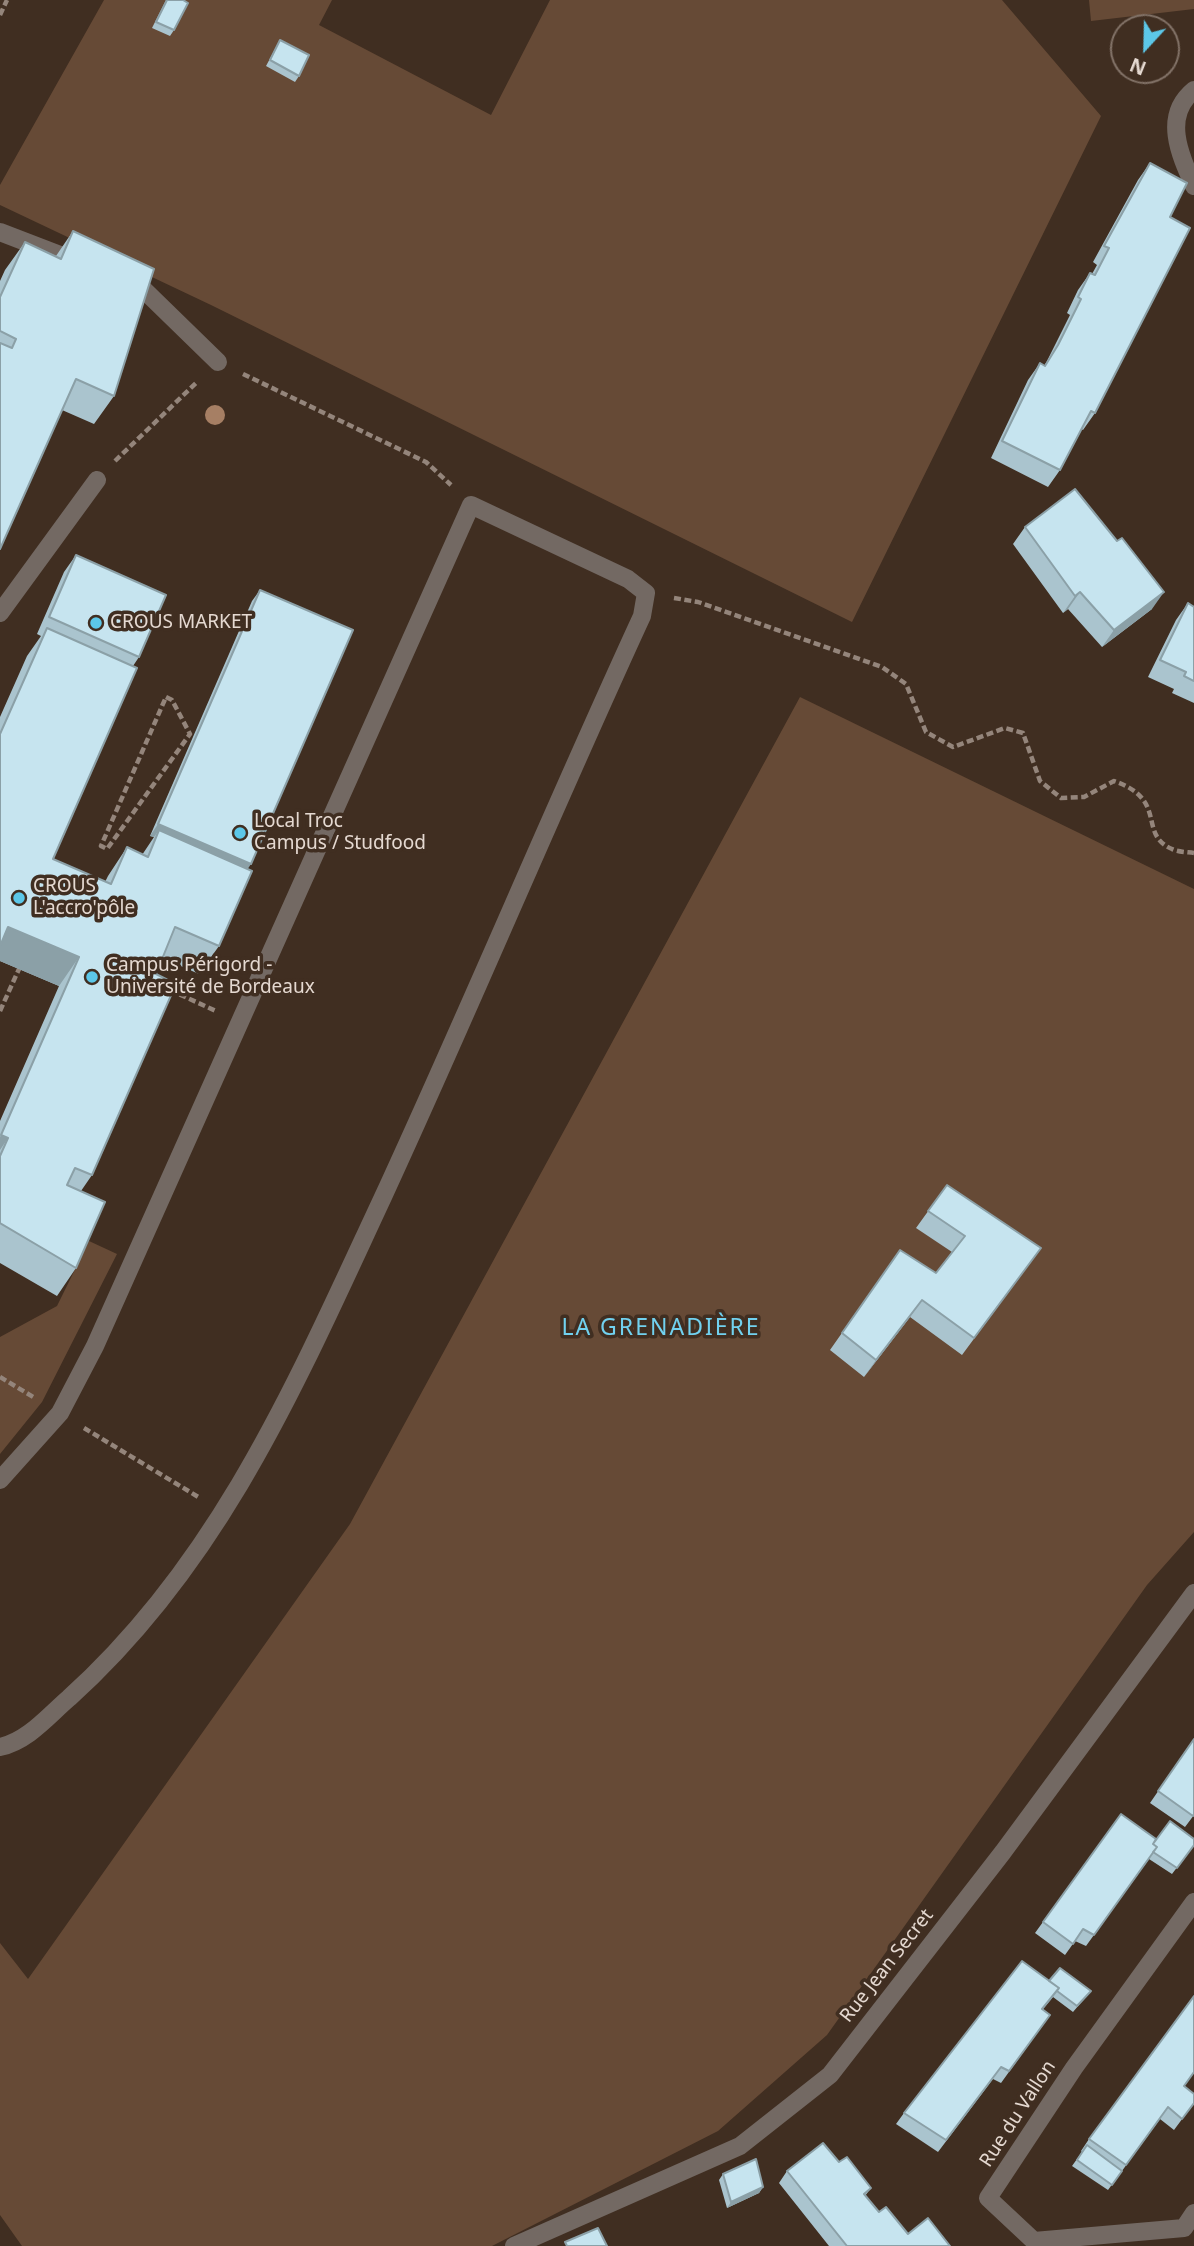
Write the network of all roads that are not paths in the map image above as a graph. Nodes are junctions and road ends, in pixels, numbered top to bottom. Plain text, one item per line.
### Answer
1 (1194, 90) edge
2 (1194, 186) edge
3 (0, 232) edge
4 (89, 266) edge
5 (115, 276) edge
6 (218, 362) road end
7 (97, 480) road end
8 (0, 613) edge
9 (0, 1480) edge
10 (1194, 1593) edge
11 (0, 1746) edge
12 (1194, 1902) edge
13 (1191, 2227) edge
14 (514, 2246) edge

1 - 2 street
3 - 4 street
5 - 6 street
7 - 8 street
9 - 11 street
10 - 14 street, Rue Jean Secret
12 - 13 street, Rue du Vallon

